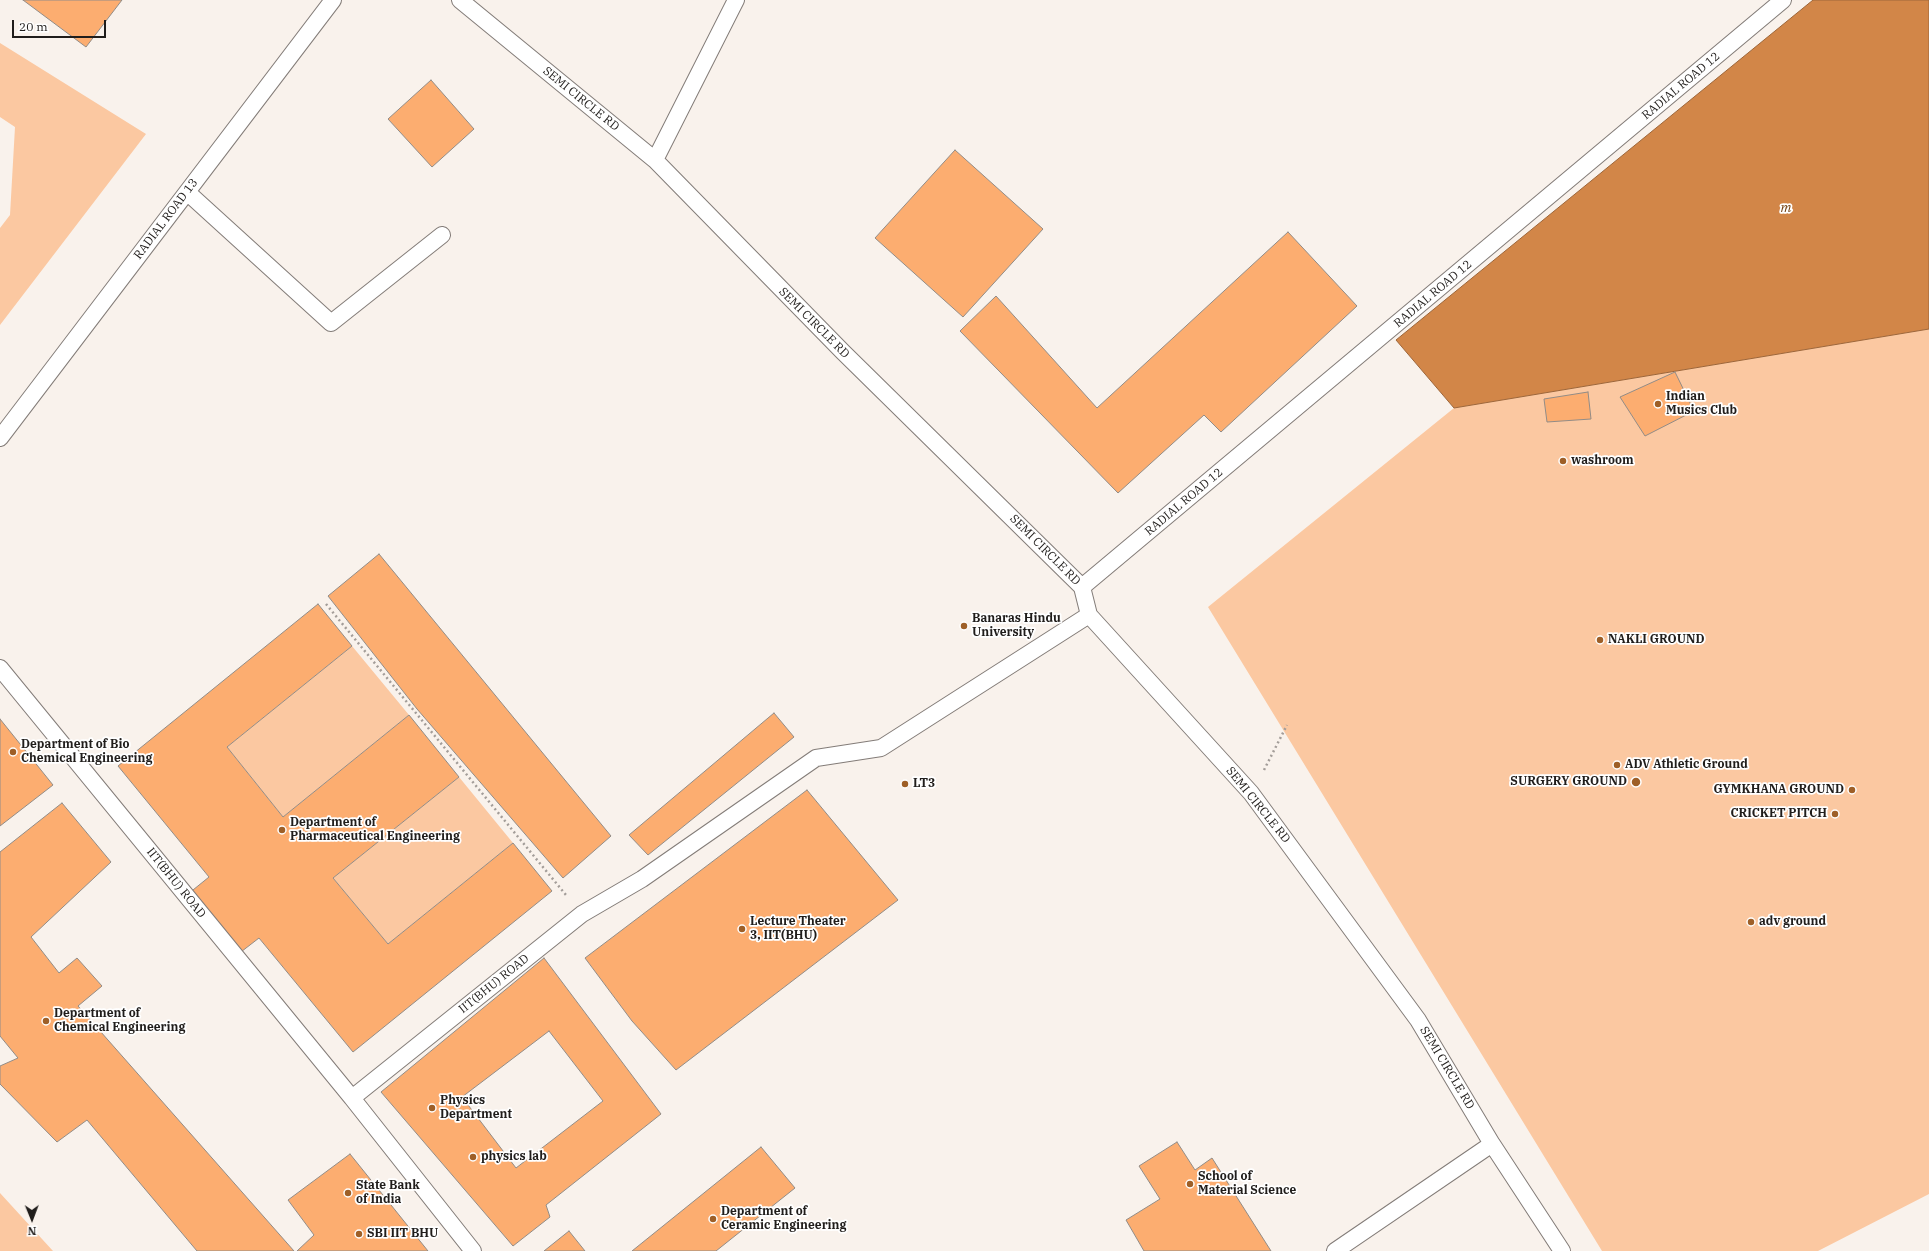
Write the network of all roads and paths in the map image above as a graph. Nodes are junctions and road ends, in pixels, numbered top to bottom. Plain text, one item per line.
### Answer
1 (333, 0) edge
2 (460, 0) edge
3 (736, 0) edge
4 (1783, 0) edge
5 (655, 160) junction
6 (187, 192) junction
7 (442, 235) dead end
8 (0, 438) edge
9 (1082, 587) junction
10 (326, 604) dead end
11 (1088, 615) junction
12 (0, 668) edge
13 (1287, 725) dead end
14 (1251, 793) junction
15 (582, 914) junction
16 (352, 1098) junction
17 (1492, 1144) junction
18 (473, 1251) edge
19 (1335, 1251) edge
20 (1562, 1251) edge

1 - 6 lane, RADIAL ROAD 13
2 - 5 lane, SEMI CIRCLE RD
3 - 5 lane
4 - 9 lane, RADIAL ROAD 12
5 - 9 lane, SEMI CIRCLE RD
6 - 7 lane
6 - 8 lane, RADIAL ROAD 13
9 - 11 lane, SEMI CIRCLE RD
10 - 15 path
11 - 14 lane, SEMI CIRCLE RD
11 - 15 lane, IIT(BHU) ROAD
12 - 16 lane, IIT(BHU) ROAD
13 - 14 path
14 - 17 lane, SEMI CIRCLE RD
15 - 16 lane, IIT(BHU) ROAD
16 - 18 lane, IIT(BHU) ROAD
17 - 19 lane
17 - 20 lane, SEMI CIRCLE RD

